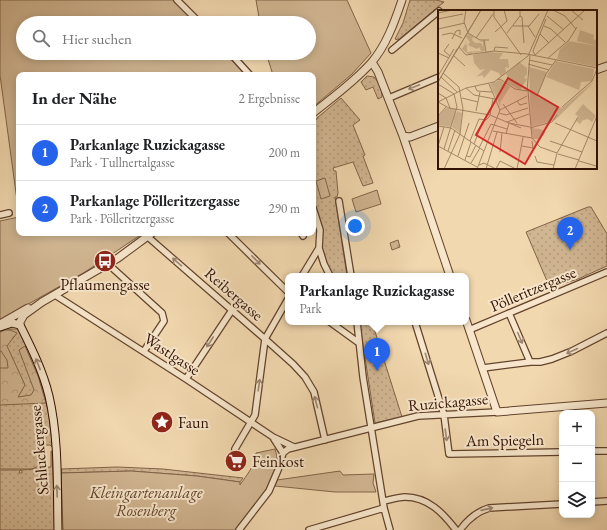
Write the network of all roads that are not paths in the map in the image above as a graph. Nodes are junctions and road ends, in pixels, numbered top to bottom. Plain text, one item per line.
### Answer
1 (177, 0) edge
2 (402, 0) edge
3 (438, 12) edge
4 (193, 16) edge
5 (392, 50) dead end
6 (236, 60) edge
7 (372, 62) junction
8 (607, 66) edge
9 (597, 70) edge
10 (247, 72) edge
11 (438, 77) edge
12 (389, 98) junction
13 (316, 111) edge
14 (438, 126) edge
15 (403, 136) junction
16 (339, 201) dead end
17 (9, 213) dead end
18 (0, 215) edge
19 (316, 217) edge
20 (149, 236) edge
21 (151, 236) edge
22 (231, 236) edge
23 (319, 248) junction
24 (108, 264) junction
25 (607, 272) edge
26 (304, 273) edge
27 (328, 273) edge
28 (351, 273) edge
29 (449, 273) edge
30 (285, 289) edge
31 (55, 295) junction
32 (42, 302) junction
33 (285, 304) edge
34 (232, 310) junction
35 (509, 313) junction
36 (0, 324) edge
37 (20, 325) junction
38 (334, 325) edge
39 (357, 325) edge
40 (416, 325) edge
41 (468, 325) edge
42 (0, 327) edge
43 (469, 330) junction
44 (607, 333) edge
45 (265, 339) junction
46 (359, 342) junction
47 (144, 351) junction
48 (530, 362) junction
49 (483, 368) junction
50 (186, 379) junction
51 (607, 403) edge
52 (497, 412) junction
53 (444, 415) junction
54 (252, 423) junction
55 (371, 427) junction
56 (273, 437) junction
57 (326, 440) junction
58 (294, 447) junction
59 (235, 449) dead end
60 (595, 451) edge
61 (607, 451) edge
62 (559, 452) edge
63 (283, 453) junction
64 (384, 501) junction
65 (607, 501) edge
66 (595, 502) edge
67 (559, 504) edge
68 (384, 508) junction
69 (58, 530) edge
70 (239, 530) edge
71 (309, 530) edge
72 (390, 530) edge
73 (456, 530) edge
74 (460, 530) edge

1 - 4 street
2 - 7 street
3 - 5 street
6 - 10 street
7 - 12 street
7 - 13 street
8 - 9 street
11 -> 12 street
12 - 15 street
14 - 15 street
15 - 29 street
16 - 28 street
17 - 18 street
19 - 23 street
20 - 24 street
34 -> 21 street, Reibergasse
22 -> 30 street
23 - 26 street
23 - 27 street
24 - 31 street
24 - 47 street
25 - 35 street, Pölleritzergasse
31 - 32 street
31 - 47 street, Wastlgasse
32 - 36 street
32 - 37 street
33 - 45 street
34 - 45 street, Reibergasse
34 -> 50 street
35 - 43 street, Pölleritzergasse
35 -> 48 street
37 - 42 street
69 -> 37 street, Schluckergasse
38 - 46 street
39 - 46 street
40 -> 53 street
41 - 43 street
43 - 49 street
44 -> 48 street
54 -> 45 street
57 -> 45 street, Reibergasse
46 - 55 street
47 - 50 street, Wastlgasse
48 - 49 street
49 - 52 street
50 - 54 street, Wastlgasse
51 - 52 street, Ruzickagasse
52 - 53 street, Ruzickagasse
53 - 55 street, Ruzickagasse
53 -> 62 street, Am Spiegeln
54 - 56 street, Wastlgasse
54 - 59 street
55 - 57 street, Ruzickagasse
55 - 64 street
56 - 58 street, Wastlgasse
56 - 63 street, Wastlgasse
57 - 58 street, Ruzickagasse
58 - 63 street, Ruzickagasse
60 - 61 street
63 - 70 street
64 - 68 street
64 - 73 street
65 - 66 street
74 -> 67 street
68 - 71 street
68 - 72 street

